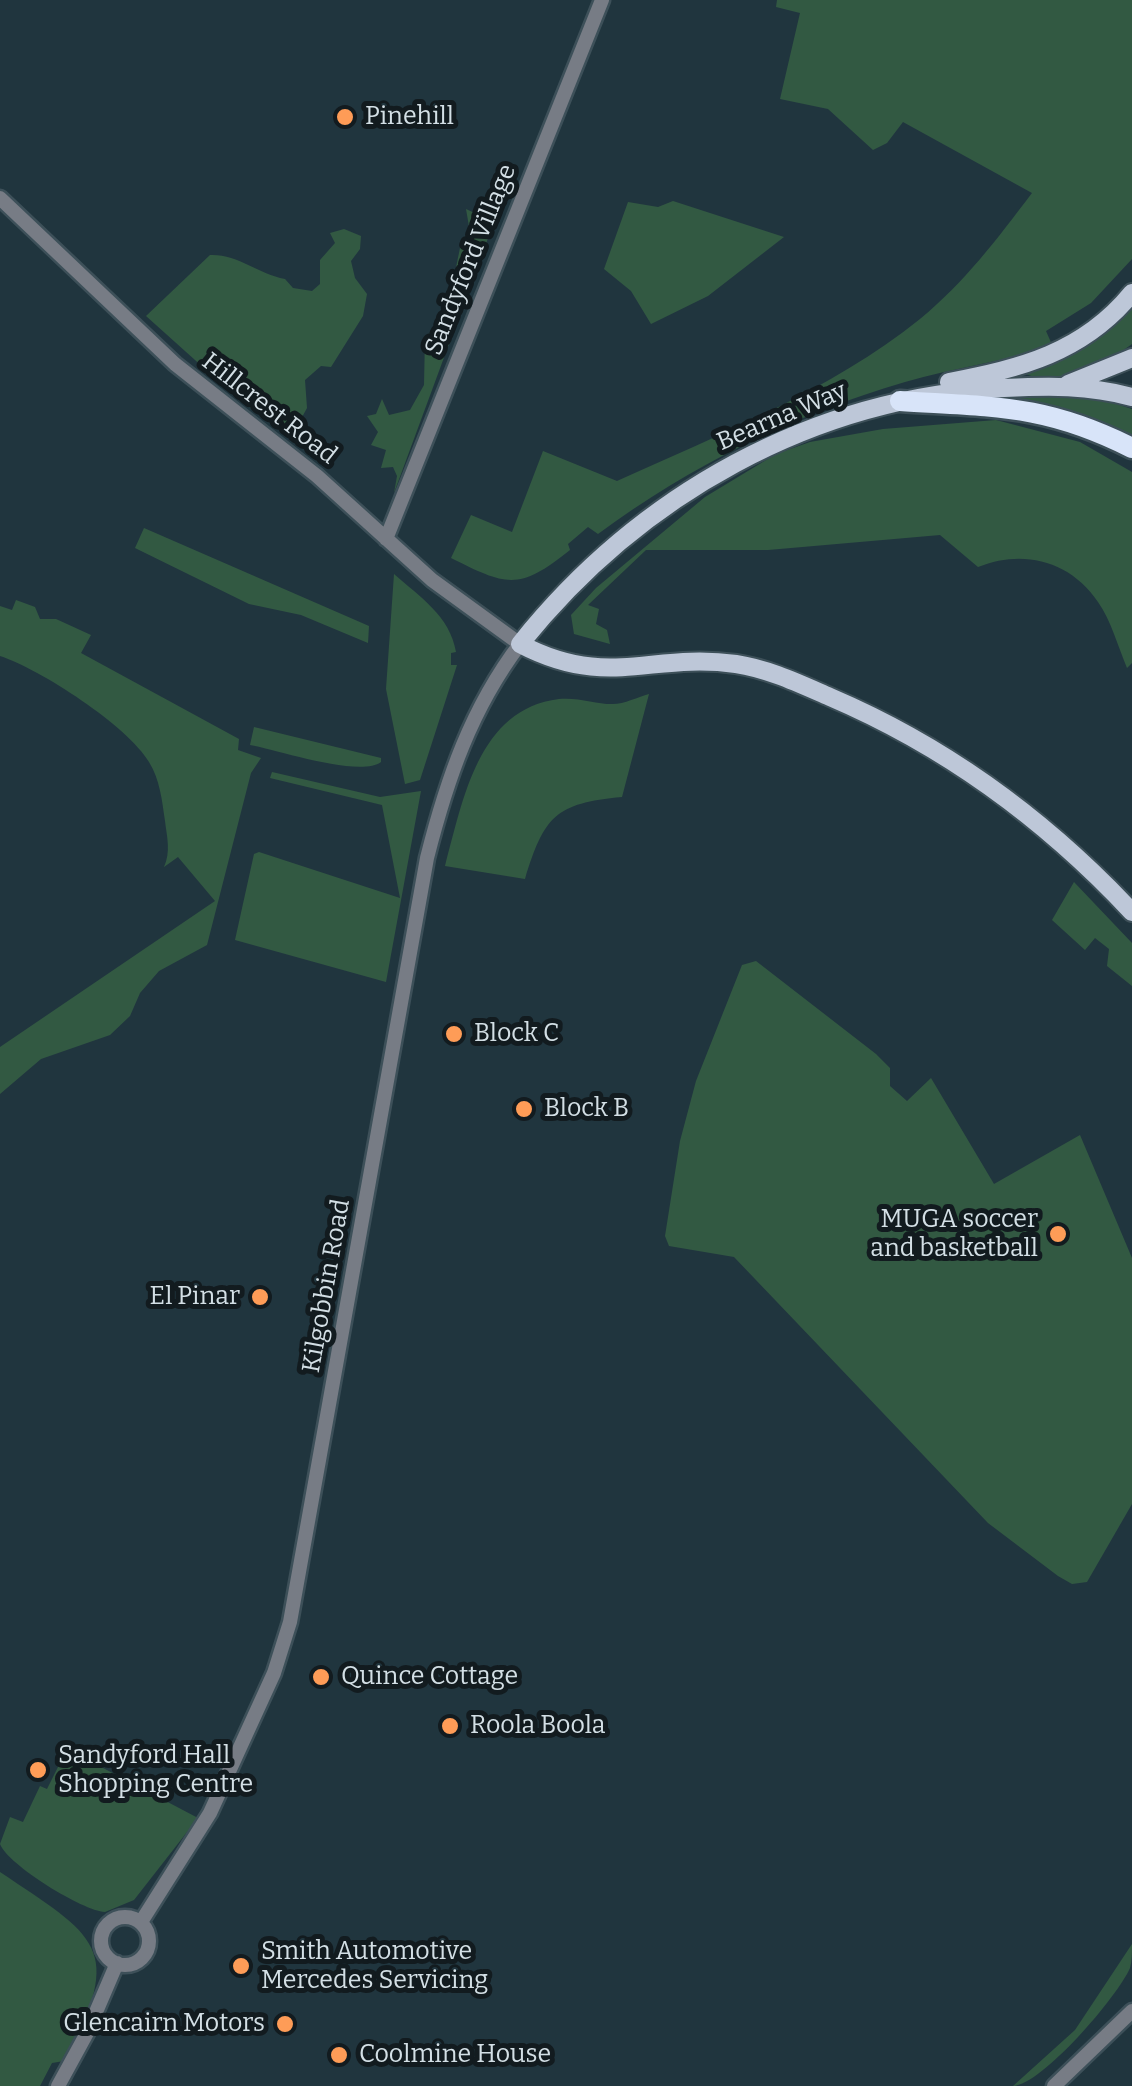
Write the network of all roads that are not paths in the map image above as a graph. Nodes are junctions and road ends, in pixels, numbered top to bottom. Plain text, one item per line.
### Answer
1 (602, 0) edge
2 (0, 198) edge
3 (1132, 293) edge
4 (1132, 358) edge
5 (1068, 384) junction
6 (1132, 398) edge
7 (900, 401) junction
8 (861, 409) junction
9 (1132, 448) edge
10 (386, 539) junction
11 (520, 644) junction
12 (1132, 912) edge
13 (141, 1922) junction
14 (117, 1963) junction
15 (1132, 2011) edge
16 (58, 2086) edge
17 (1054, 2086) edge

1 - 10 street, Sandyford Village
2 - 10 street, Hillcrest Road
3 - 8 main road
4 - 5 main road, Bearna Way
5 - 6 main road, Bearna Way
5 - 7 main road, Bearna Way
7 - 8 main road, Bearna Way
7 - 9 highway
8 - 11 main road, Bearna Way
10 - 11 street, Hillcrest Road
11 - 12 main road
11 - 13 street, Kilgobbin Road
13 - 14 street
13 - 14 street
14 - 16 street
15 - 17 street

